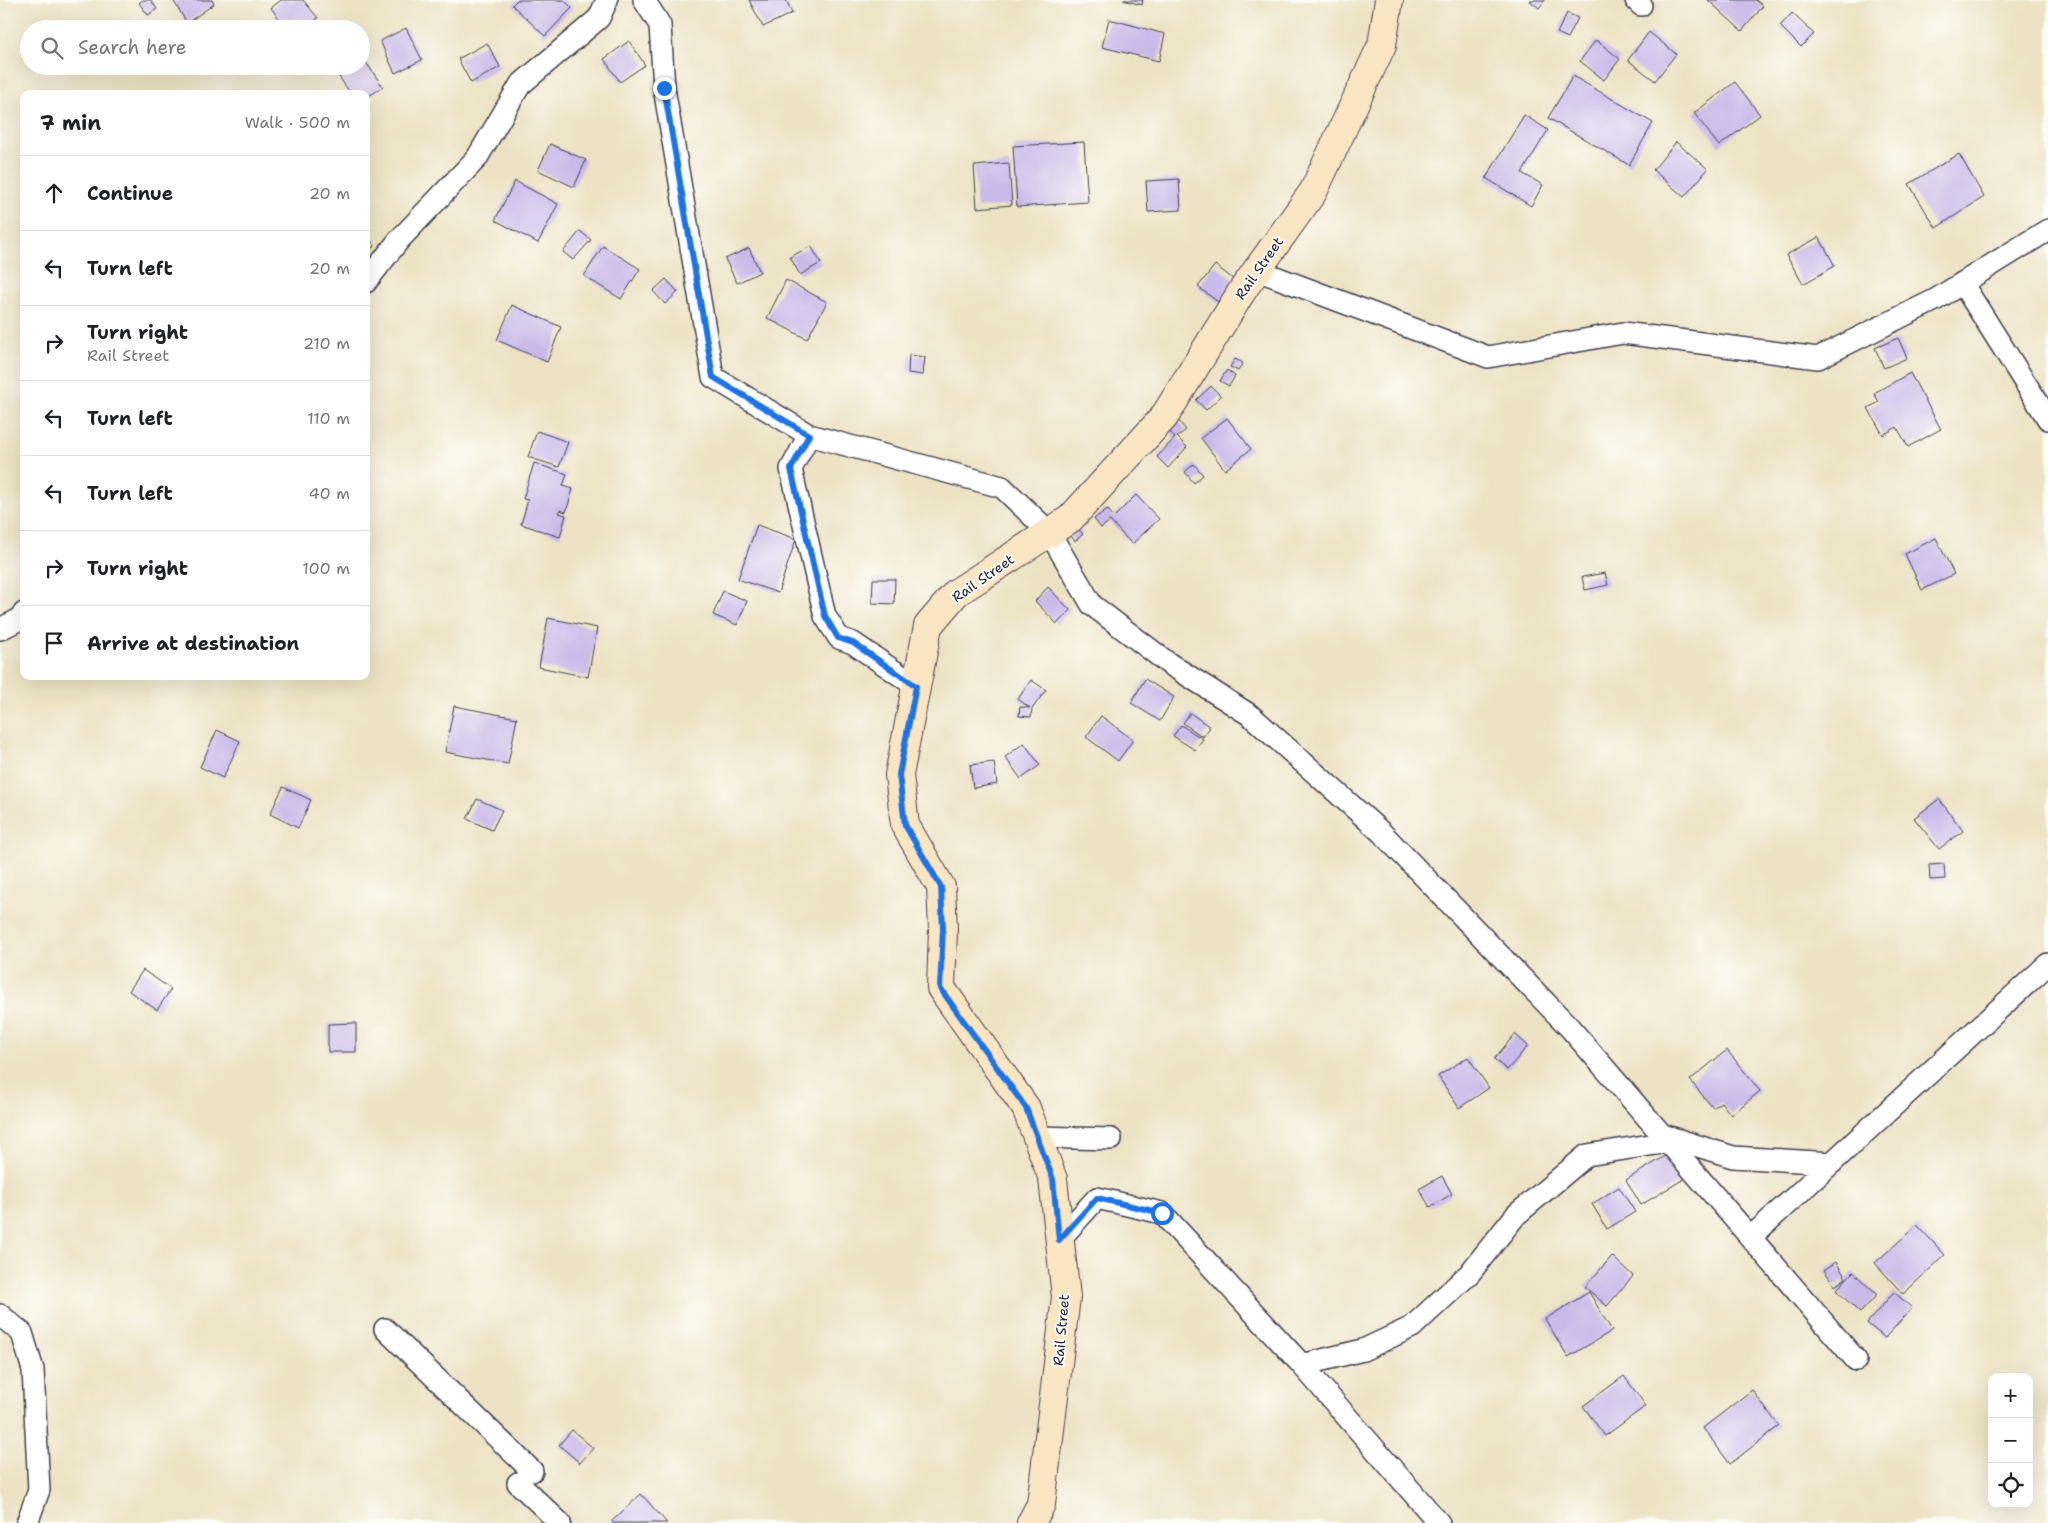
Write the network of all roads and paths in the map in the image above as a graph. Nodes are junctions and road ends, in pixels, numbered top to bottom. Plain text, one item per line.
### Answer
1 (606, 0) edge
2 (644, 0) edge
3 (1389, 0) edge
4 (2048, 230) edge
5 (1257, 270) junction
6 (370, 277) edge
7 (1962, 283) junction
8 (2048, 419) edge
9 (809, 435) junction
10 (1049, 532) junction
11 (20, 618) edge
12 (0, 629) edge
13 (916, 686) junction
14 (2048, 964) edge
15 (1037, 1137) junction
16 (1111, 1139) dead end
17 (1666, 1139) junction
18 (1832, 1163) junction
19 (1751, 1237) junction
20 (1059, 1240) junction
21 (0, 1315) edge
22 (385, 1329) dead end
23 (1856, 1360) dead end
24 (1302, 1365) junction
25 (27, 1523) edge
26 (560, 1523) edge
27 (1031, 1523) edge
28 (1438, 1523) edge

1 - 6 street
2 - 9 street
3 - 5 street, Rail Street
4 - 7 street
5 - 7 street
5 - 10 street, Rail Street
7 - 8 street
9 - 10 street
9 - 13 street
10 - 13 street, Rail Street
10 - 17 street
11 - 12 street
13 - 15 street, Rail Street
14 - 18 street
15 - 16 street
15 - 20 street, Rail Street
17 - 18 street
17 - 19 street
17 - 24 street
18 - 19 street
19 - 23 street
20 - 24 street
20 - 27 street, Rail Street
21 - 25 street
22 - 26 street
24 - 28 street

